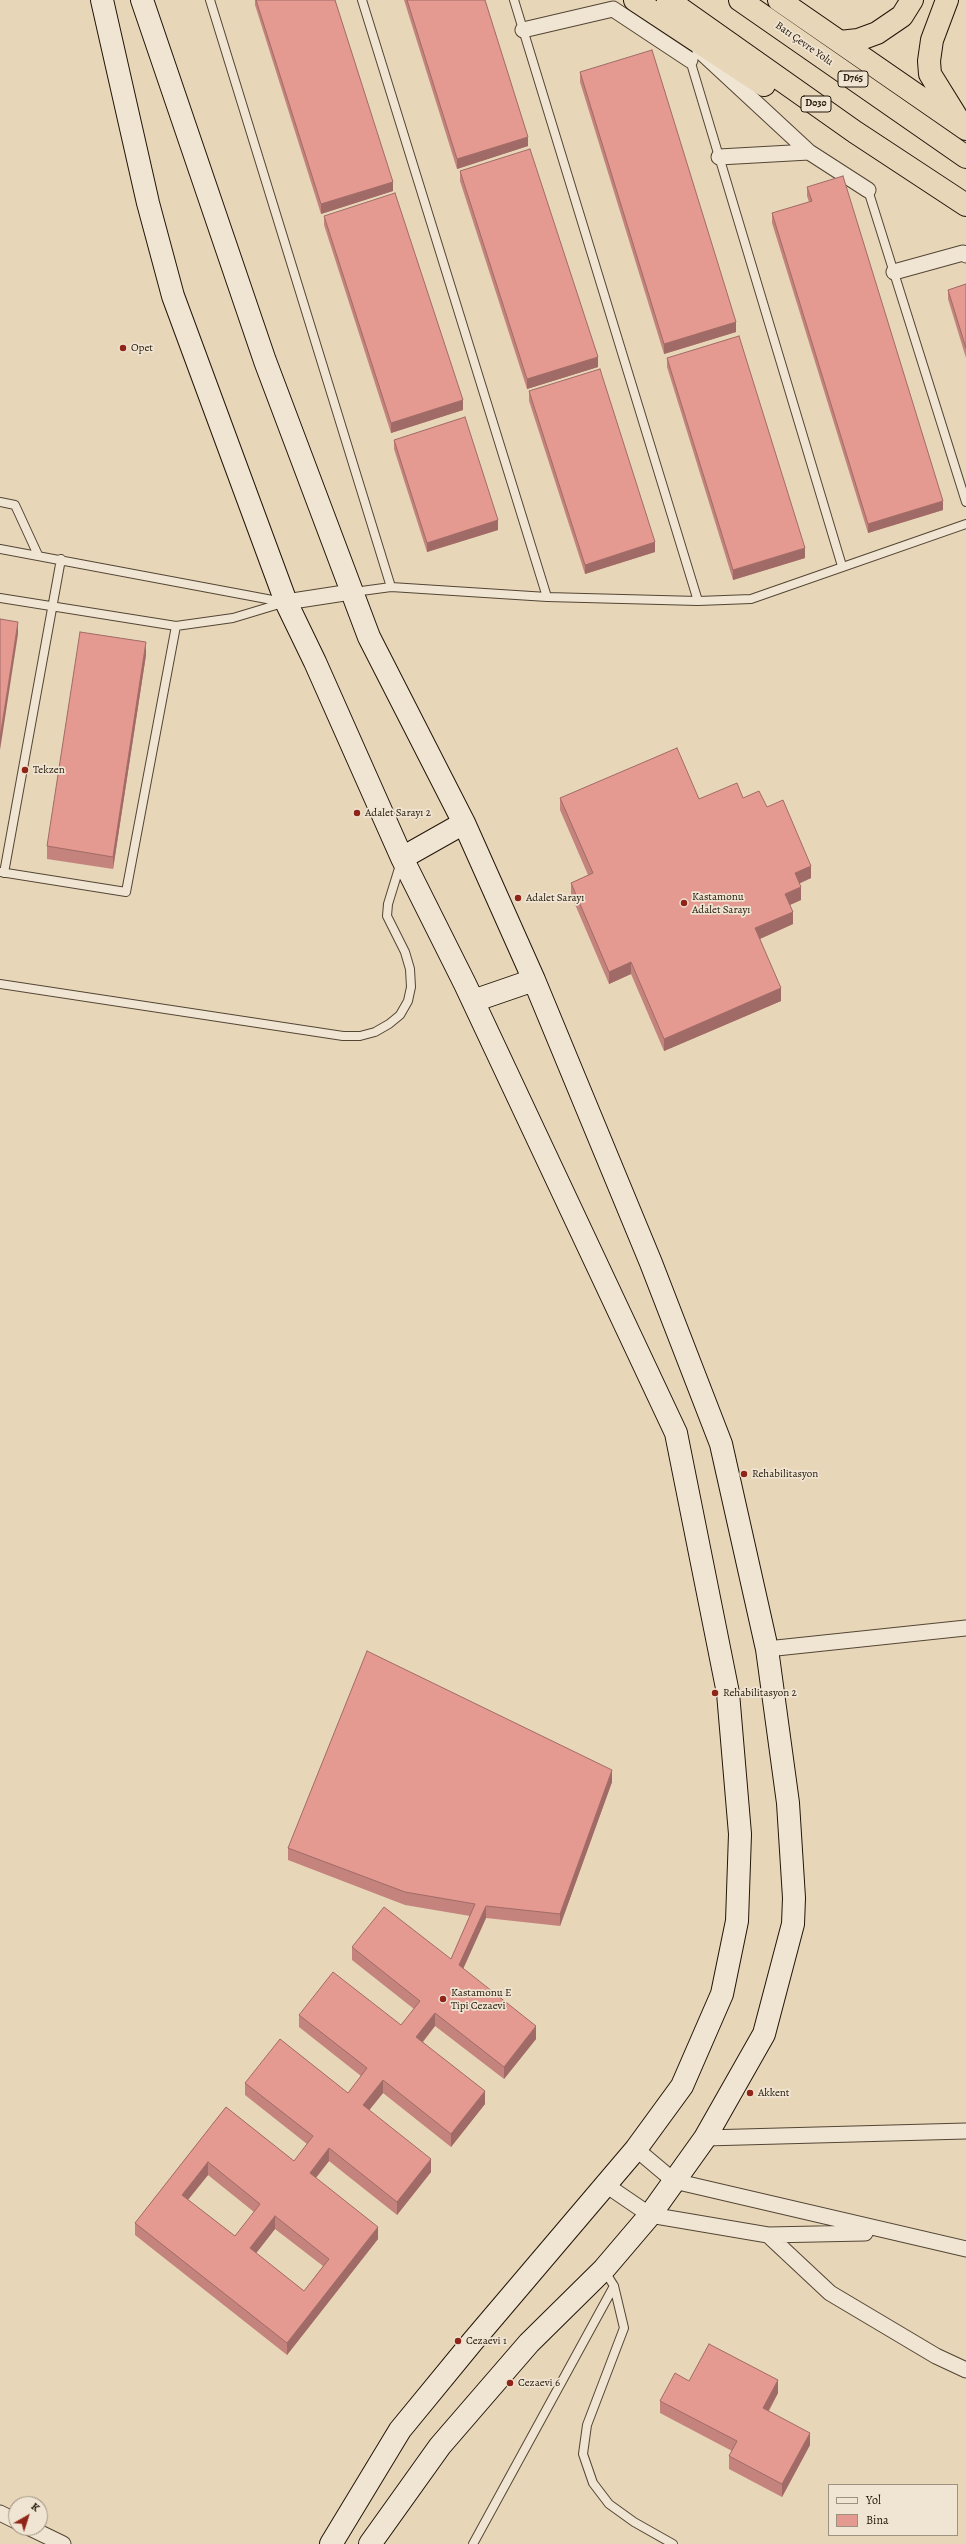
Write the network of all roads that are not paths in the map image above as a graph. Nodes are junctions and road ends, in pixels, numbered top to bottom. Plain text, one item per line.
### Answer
1 (102, 0) edge
2 (142, 0) edge
3 (210, 0) edge
4 (362, 0) edge
5 (514, 0) edge
6 (635, 0) edge
7 (668, 0) edge
8 (740, 0) edge
9 (780, 0) edge
10 (912, 0) edge
11 (947, 0) edge
12 (673, 26) junction
13 (523, 30) junction
14 (840, 42) junction
15 (690, 60) joint
16 (964, 128) edge
17 (855, 132) junction
18 (809, 152) junction
19 (719, 157) junction
20 (966, 157) edge
21 (868, 190) joint
22 (966, 204) edge
23 (966, 255) edge
24 (894, 272) junction
25 (0, 502) edge
26 (966, 502) edge
27 (966, 524) edge
28 (0, 550) edge
29 (38, 556) junction
30 (61, 559) junction
31 (842, 566) junction
32 (391, 587) junction
33 (351, 592) junction
34 (547, 597) junction
35 (0, 598) edge
36 (698, 601) junction
37 (286, 602) junction
38 (54, 606) junction
39 (176, 626) junction
40 (464, 823) junction
41 (402, 858) junction
42 (2, 873) edge
43 (534, 980) junction
44 (0, 984) edge
45 (473, 1001) junction
46 (966, 1628) edge
47 (767, 1649) junction
48 (966, 2131) edge
49 (705, 2138) junction
50 (636, 2149) junction
51 (674, 2181) junction
52 (606, 2185) junction
53 (650, 2215) junction
54 (888, 2233) junction
55 (768, 2235) junction
56 (966, 2249) edge
57 (609, 2278) junction
58 (966, 2370) edge
59 (46, 2536) edge
60 (63, 2544) edge
61 (331, 2544) edge
62 (370, 2544) edge
63 (474, 2544) edge
64 (673, 2544) edge

1 - 37 main road
2 - 33 main road
3 - 32 lane
4 - 34 lane
5 - 13 lane
6 - 12 highway
7 - 17 highway, D030
8 - 20 highway, Batı Çevre Yolu / D765
9 - 14 highway
10 - 14 highway
11 - 16 highway
12 - 17 highway
12 - 18 street
13 - 15 street
13 - 36 lane
14 - 16 highway
15 - 19 lane
17 - 22 highway, D030
18 - 19 street
18 - 21 street
19 - 31 lane
21 - 24 lane
23 - 24 street
24 - 26 lane
25 - 29 lane
27 - 31 lane
28 - 29 lane
29 - 30 lane
30 - 37 lane
30 - 38 lane
31 - 36 lane
32 - 33 lane
32 - 34 lane
33 - 37 street
33 - 40 main road
34 - 36 lane
35 - 38 lane
37 - 39 lane
37 - 41 main road
38 - 39 lane
38 - 42 lane
39 - 42 lane
40 - 41 main road
40 - 43 main road
41 - 44 lane
41 - 45 main road
43 - 45 main road
43 - 47 main road
45 - 50 main road
46 - 47 street
47 - 49 main road
48 - 49 street
49 - 51 main road
50 - 51 street
50 - 52 main road
51 - 53 main road
51 - 54 street
52 - 53 street
52 - 61 main road
53 - 55 street
53 - 57 main road
54 - 55 street
54 - 56 street
55 - 58 street
57 - 62 main road
57 - 63 lane
57 - 64 lane
59 - 60 street

